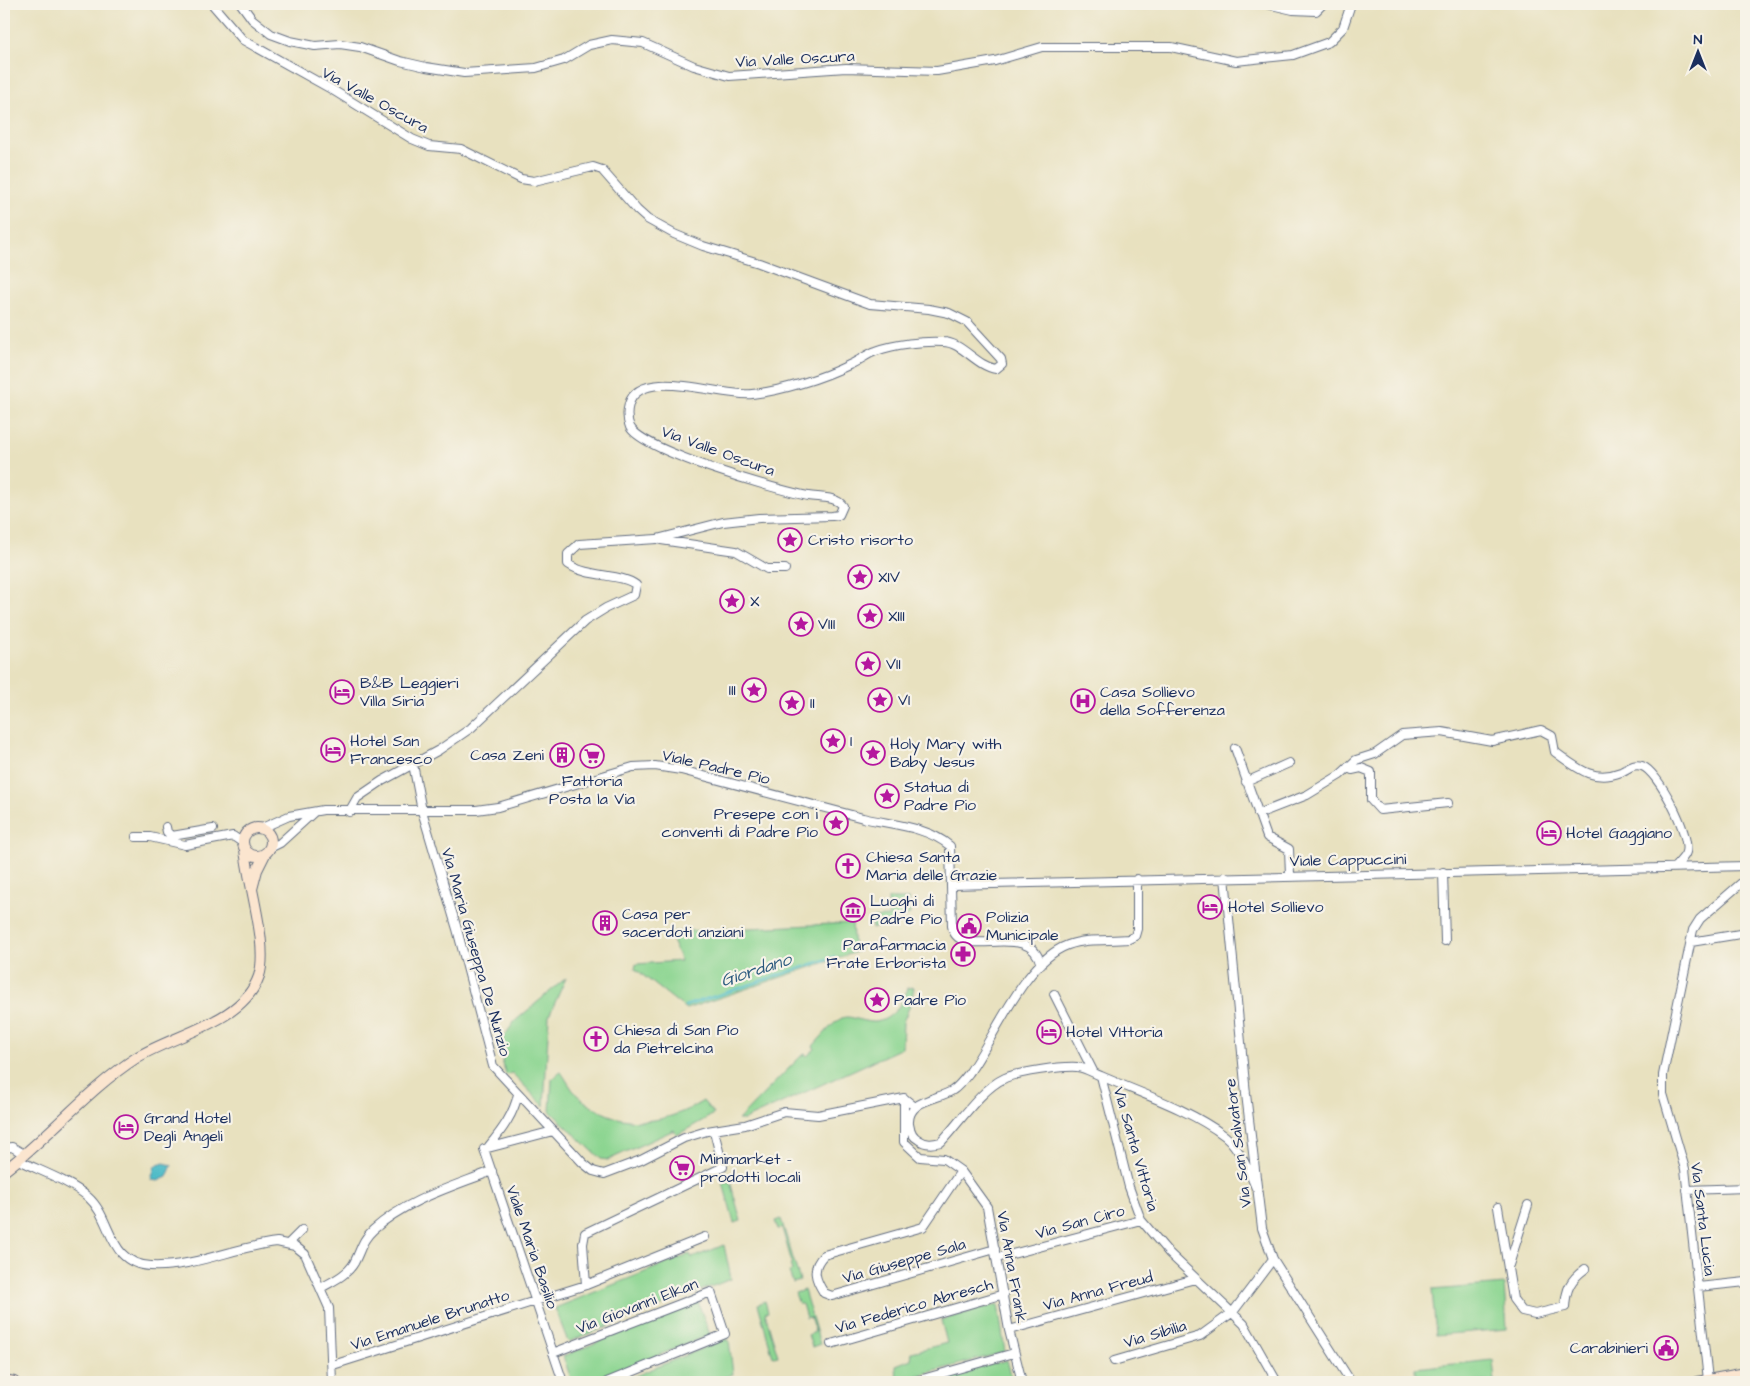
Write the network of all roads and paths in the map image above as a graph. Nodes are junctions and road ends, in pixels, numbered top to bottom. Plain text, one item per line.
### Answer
1 (212, 4) edge
2 (241, 4) edge
3 (1267, 4) edge
4 (1323, 4) edge
5 (1351, 4) edge
6 (657, 539) junction
7 (785, 569) dead end
8 (1234, 748) dead end
9 (1289, 763) dead end
10 (413, 764) junction
11 (1348, 767) junction
12 (1246, 782) junction
13 (1448, 803) dead end
14 (422, 811) junction
15 (314, 812) junction
16 (349, 812) junction
17 (1258, 814) junction
18 (166, 827) dead end
19 (262, 828) junction
20 (213, 829) dead end
21 (136, 837) dead end
22 (244, 846) junction
23 (267, 851) junction
24 (1746, 866) edge
25 (1675, 867) junction
26 (1442, 872) junction
27 (1290, 875) junction
28 (1225, 877) junction
29 (1137, 879) junction
30 (1746, 880) edge
31 (951, 885) junction
32 (252, 890) junction
33 (1746, 933) edge
34 (1445, 942) dead end
35 (1691, 942) junction
36 (1041, 964) junction
37 (1054, 994) dead end
38 (1097, 1074) junction
39 (518, 1094) junction
40 (904, 1098) junction
41 (915, 1107) junction
42 (553, 1131) junction
43 (714, 1131) junction
44 (4, 1148) edge
45 (487, 1148) junction
46 (21, 1157) junction
47 (4, 1171) edge
48 (492, 1171) junction
49 (961, 1171) junction
50 (1256, 1188) junction
51 (1746, 1188) edge
52 (1687, 1190) junction
53 (1528, 1205) dead end
54 (1498, 1207) dead end
55 (1141, 1220) junction
56 (302, 1230) dead end
57 (705, 1237) dead end
58 (289, 1244) junction
59 (995, 1249) junction
60 (997, 1258) junction
61 (1272, 1259) junction
62 (1508, 1267) junction
63 (1585, 1269) dead end
64 (1195, 1279) junction
65 (1746, 1282) edge
66 (586, 1284) junction
67 (1698, 1287) junction
68 (321, 1288) junction
69 (1004, 1294) junction
70 (536, 1300) junction
71 (1233, 1312) junction
72 (1009, 1330) junction
73 (831, 1344) dead end
74 (1014, 1353) junction
75 (553, 1354) junction
76 (1114, 1361) dead end
77 (333, 1365) junction
78 (1746, 1372) edge
79 (4, 1380) edge
80 (933, 1380) edge
81 (1708, 1380) junction
82 (14, 1382) edge
83 (332, 1382) edge
84 (563, 1382) edge
85 (607, 1382) edge
86 (726, 1382) edge
87 (732, 1382) edge
88 (912, 1382) edge
89 (1022, 1382) edge
90 (1277, 1382) edge
91 (1351, 1382) edge
92 (1696, 1382) edge

1 - 6 street, Via Valle Oscura
2 - 5 street, Via Valle Oscura
3 - 4 street
6 - 7 street
6 - 10 street, Via Valle Oscura
8 - 12 street
9 - 12 street
10 - 14 street, Via Maria Giuseppa De Nunzio
10 - 16 street, Via Valle Oscura
11 - 13 street
11 - 17 street
11 - 25 street
12 - 17 street
14 - 16 street, Viale Padre Pio
14 - 31 street, Viale Padre Pio
14 - 39 street, Via Maria Giuseppa De Nunzio
15 - 16 street, Viale Padre Pio
15 - 19 street, Viale Padre Pio
15 - 23 street
17 - 27 street
18 - 20 street
19 - 22 street
19 - 23 street
21 - 22 street
22 - 23 street
22 - 32 street
23 - 32 street
24 - 25 street, Viale Cappuccini
25 - 26 street, Viale Cappuccini
26 - 27 street, Viale Cappuccini
26 - 34 street
27 - 28 street, Viale Cappuccini
28 - 29 street, Viale Cappuccini
28 - 50 street, Via San Salvatore
29 - 31 street, Viale Cappuccini
29 - 36 street
30 - 35 street, Via Santa Lucia
31 - 36 street
32 - 46 street
33 - 35 street
35 - 52 street, Via Santa Lucia
36 - 41 street
37 - 38 street, Via Santa Vittoria
38 - 41 street
38 - 50 street
38 - 55 street, Via Santa Vittoria
39 - 42 street, Via Maria Giuseppa De Nunzio
39 - 45 street
40 - 41 street
40 - 43 street, Via Maria Giuseppa De Nunzio
40 - 49 street, Via Anna Frank
42 - 43 street, Via Maria Giuseppa De Nunzio
42 - 45 street
43 - 66 street
44 - 46 street
45 - 48 street, Viale Maria Basilio
46 - 47 street
46 - 58 street
48 - 68 street
48 - 70 street, Viale Maria Basilio
49 - 59 street, Via Anna Frank
49 - 59 street, Via Giuseppe Sala
50 - 61 street, Via San Salvatore
51 - 52 street
52 - 67 street, Via Santa Lucia
53 - 62 street
54 - 62 street
55 - 60 street, Via San Ciro
55 - 64 street, Via Santa Vittoria
56 - 58 street
57 - 66 street, Via Emanuele Brunatto
58 - 68 street
59 - 60 street, Via Anna Frank
60 - 69 street, Via Anna Frank
61 - 71 street, Via Sibilia
61 - 91 street, Via San Salvatore
62 - 63 street
64 - 71 street, Via Santa Vittoria
64 - 72 street, Via Anna Freud
65 - 67 street
66 - 70 street, Via Emanuele Brunatto
67 - 81 street, Via Santa Lucia
68 - 77 street
69 - 72 street, Via Anna Frank
69 - 73 street, Via Federico Abresch
70 - 75 street, Viale Maria Basilio
70 - 77 street, Via Emanuele Brunatto
71 - 76 street, Via Sibilia
71 - 90 street
72 - 74 street, Via Anna Frank
74 - 80 street
74 - 89 street, Via Anna Frank
75 - 84 street, Viale Maria Basilio
75 - 85 street, Via Giovanni Elkan
77 - 83 street
78 - 81 street
79 - 82 street
80 - 88 street
81 - 92 street
86 - 87 street

